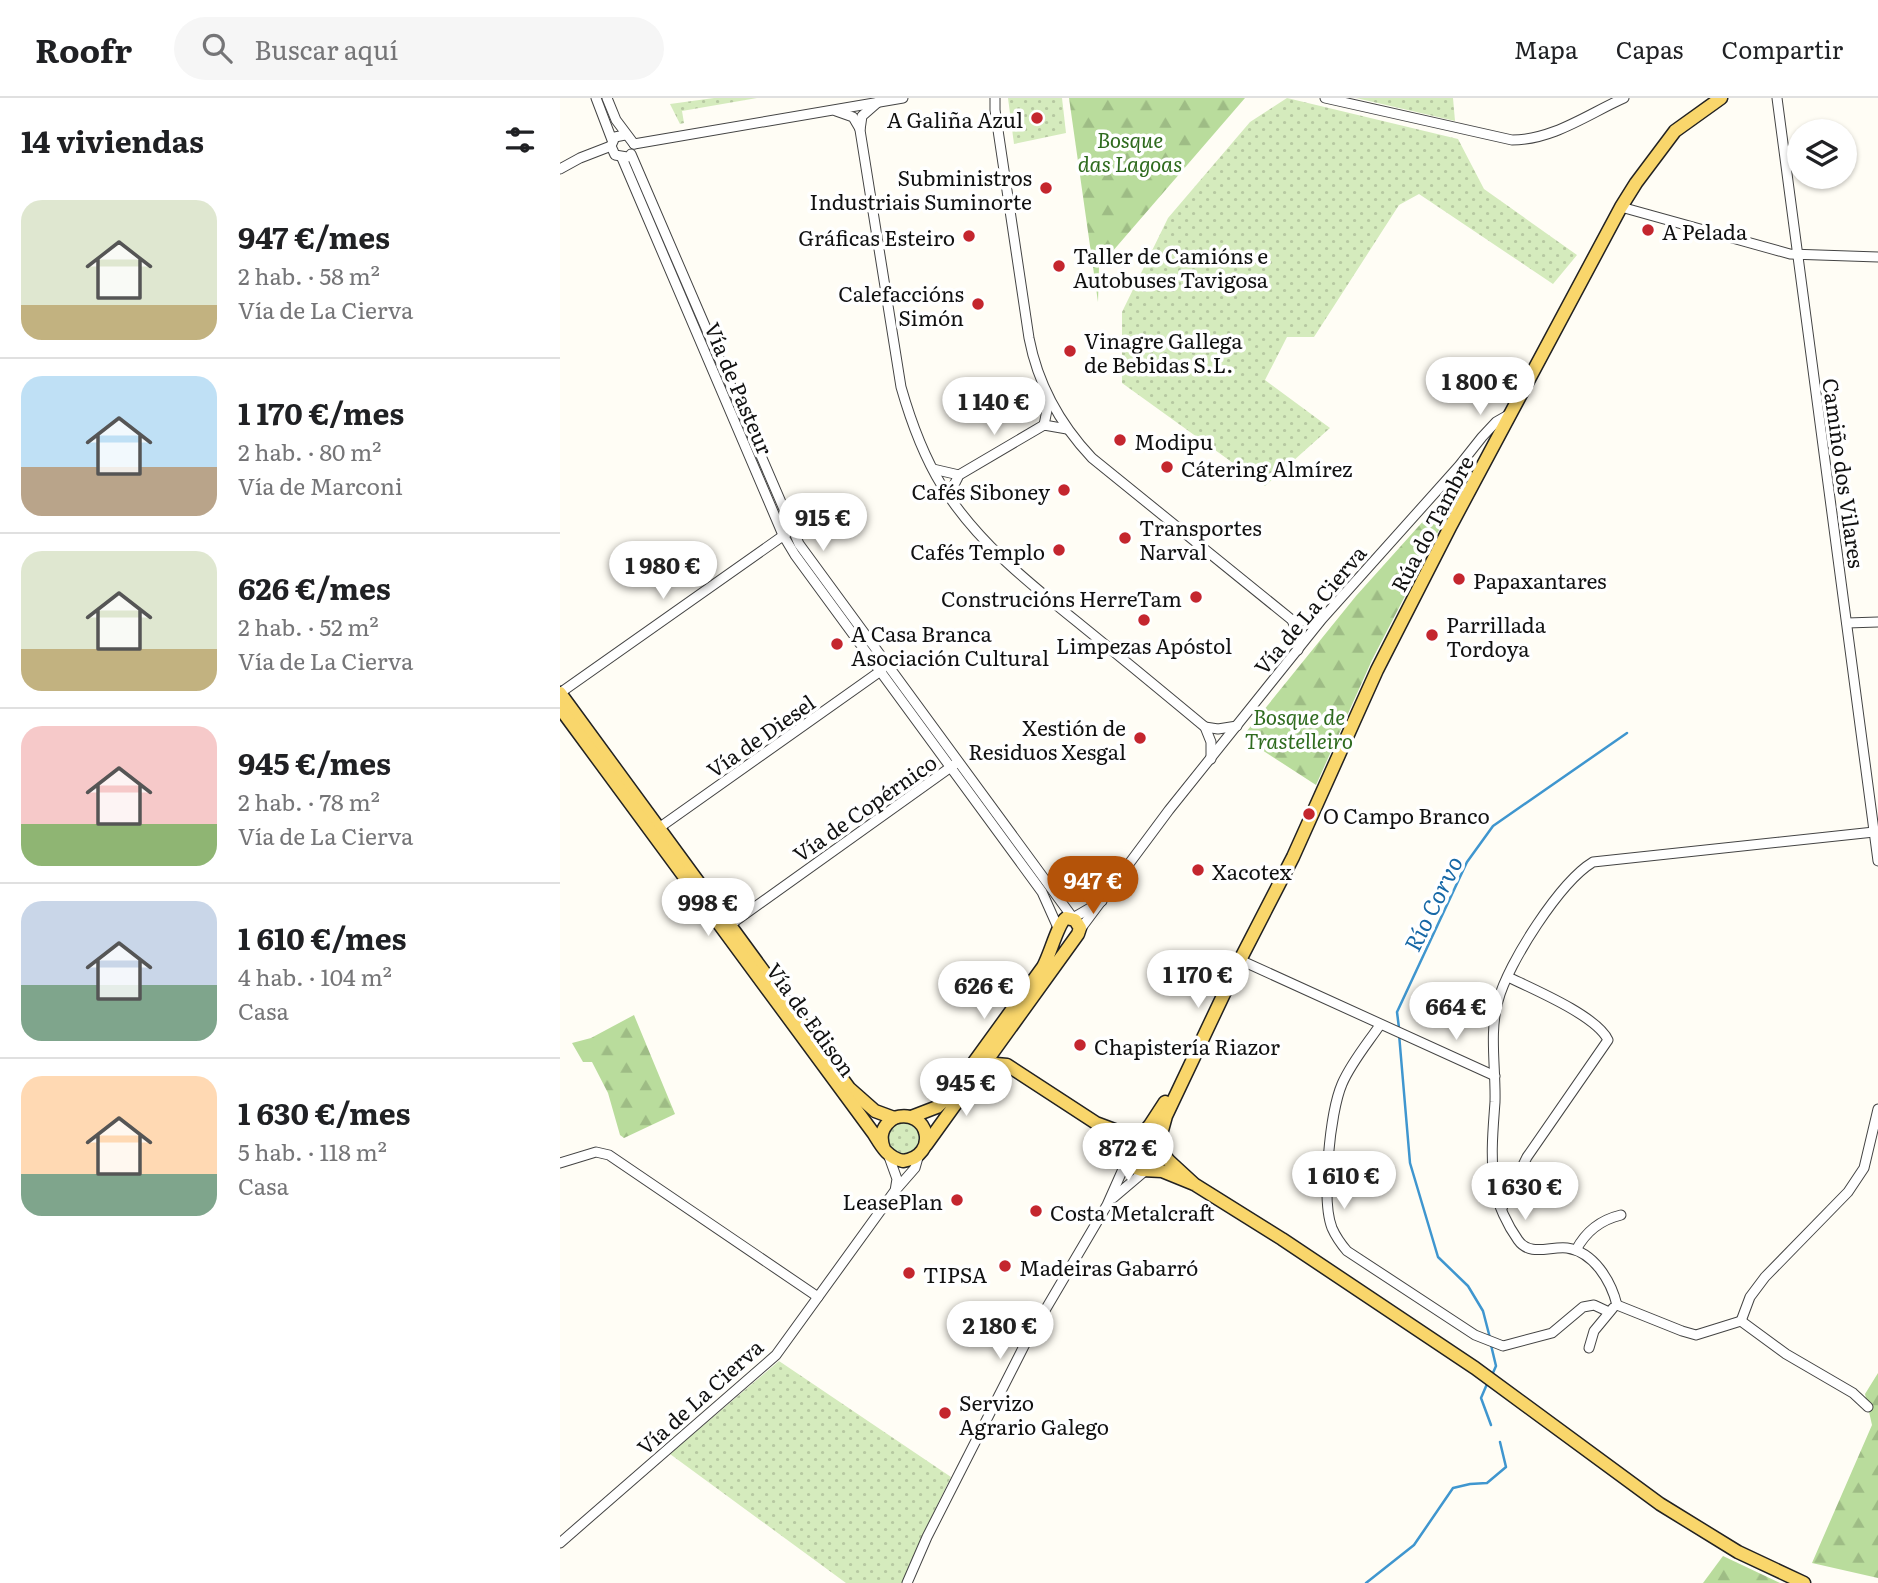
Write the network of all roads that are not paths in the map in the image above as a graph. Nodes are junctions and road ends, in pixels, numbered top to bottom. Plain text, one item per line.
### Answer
1 (596, 98) edge
2 (607, 98) edge
3 (903, 98) edge
4 (1325, 98) edge
5 (1623, 98) edge
6 (1721, 98) edge
7 (1777, 98) edge
8 (993, 100) edge
9 (878, 103) junction
10 (863, 105) junction
11 (855, 113) junction
12 (625, 135) junction
13 (612, 143) junction
14 (629, 152) junction
15 (560, 169) edge
16 (1621, 206) junction
17 (1799, 256) junction
18 (1878, 257) edge
19 (1049, 400) junction
20 (1059, 416) junction
21 (1046, 424) junction
22 (1068, 429) junction
23 (1489, 440) junction
24 (933, 469) junction
25 (956, 476) junction
26 (942, 485) junction
27 (953, 502) junction
28 (788, 533) junction
29 (1294, 622) junction
30 (1319, 622) junction
31 (1878, 622) edge
32 (1847, 623) junction
33 (1310, 635) junction
34 (1298, 650) junction
35 (884, 668) junction
36 (560, 693) edge
37 (560, 708) edge
38 (1237, 726) junction
39 (1209, 730) junction
40 (1224, 742) junction
41 (1211, 759) junction
42 (954, 764) junction
43 (656, 830) junction
44 (1874, 832) junction
45 (1878, 861) edge
46 (1102, 901) junction
47 (1073, 918) junction
48 (726, 927) junction
49 (1059, 930) junction
50 (1077, 933) junction
51 (1240, 960) junction
52 (1508, 977) junction
53 (1380, 1025) junction
54 (1002, 1040) junction
55 (1007, 1065) junction
56 (982, 1067) junction
57 (1185, 1073) junction
58 (1494, 1076) junction
59 (1878, 1109) edge
60 (911, 1117) junction
61 (894, 1118) junction
62 (1096, 1123) junction
63 (1138, 1137) junction
64 (1158, 1147) junction
65 (886, 1152) junction
66 (921, 1152) junction
67 (1127, 1157) junction
68 (560, 1163) edge
69 (1147, 1170) junction
70 (1194, 1184) junction
71 (894, 1192) junction
72 (1107, 1205) junction
73 (1502, 1208) junction
74 (1621, 1215) dead end
75 (1576, 1250) junction
76 (818, 1297) junction
77 (1617, 1305) junction
78 (1609, 1312) junction
79 (1741, 1321) junction
80 (1588, 1348) dead end
81 (1868, 1407) dead end
82 (560, 1543) edge
83 (907, 1583) edge
84 (1804, 1583) edge

1 - 13 street
2 - 12 street
3 - 9 street
4 - 5 street
6 - 16 main road, Rúa do Tambre
7 - 17 street, Camiño dos Vilares
8 - 19 street
9 - 10 street
9 - 11 street
10 - 11 street
10 - 11 street
11 - 14 street
11 - 24 street
12 - 13 street
12 - 14 street
13 - 14 street
13 - 15 street
14 - 28 street, Vía de Pasteur
16 - 17 street
16 - 23 main road, Rúa do Tambre
17 - 18 street
17 - 32 street, Camiño dos Vilares
19 - 20 street
19 - 21 street
20 - 21 street
20 - 22 street
21 - 22 street
21 - 25 street
22 - 29 street
23 - 30 street, Vía de La Cierva
23 - 51 main road, Rúa do Tambre
24 - 25 street
24 - 26 street
25 - 26 street
25 - 27 street
26 - 27 street
27 - 39 street
28 - 35 street, Vía de Pasteur
28 - 36 street
29 - 30 street
29 - 33 street
29 - 34 street
30 - 33 street, Vía de La Cierva
31 - 32 street
32 - 44 street, Camiño dos Vilares
33 - 34 street, Vía de La Cierva
34 - 38 street, Vía de La Cierva
35 - 42 street, Vía de Pasteur
35 - 43 street, Vía de Diesel
36 - 43 main road, Vía de Edison
37 - 43 main road, Vía de Edison
38 - 39 street
38 - 40 street, Vía de La Cierva
39 - 40 street
39 - 41 street
40 - 41 street, Vía de La Cierva
41 - 46 street, Vía de La Cierva
42 - 47 street, Vía de Pasteur
42 - 48 street, Vía de Copérnico
42 - 49 street, Vía de Pasteur
43 - 48 main road, Vía de Edison
44 - 45 street, Camiño dos Vilares
44 - 52 street
46 - 47 street, Vía de La Cierva
46 - 50 street, Vía de La Cierva
47 - 49 main road
47 - 50 main road
48 - 61 main road, Vía de Edison
48 - 65 main road, Vía de Edison
49 - 50 main road
49 - 60 main road
50 - 54 main road, Vía de La Cierva
51 - 53 street
51 - 57 main road, Rúa do Tambre
52 - 58 street
52 - 73 street
53 - 58 street
53 - 78 street
54 - 55 main road
54 - 56 main road, Vía de La Cierva
55 - 56 main road
55 - 62 main road
56 - 66 main road, Vía de La Cierva
57 - 63 main road
57 - 64 main road
58 - 73 street
59 - 79 street
60 - 61 main road
60 - 66 main road
61 - 65 main road
62 - 63 main road
62 - 67 main road
63 - 64 main road
63 - 67 main road
64 - 69 main road
64 - 70 main road
65 - 66 main road
65 - 71 street
66 - 71 street, Vía de La Cierva
67 - 69 main road
67 - 72 street
68 - 76 street
69 - 70 main road
69 - 72 street
70 - 84 main road
71 - 76 street, Vía de La Cierva
72 - 83 street
73 - 75 street
74 - 75 street
75 - 77 street
76 - 82 street, Vía de La Cierva
77 - 78 street
77 - 79 street
78 - 80 street
79 - 81 street

